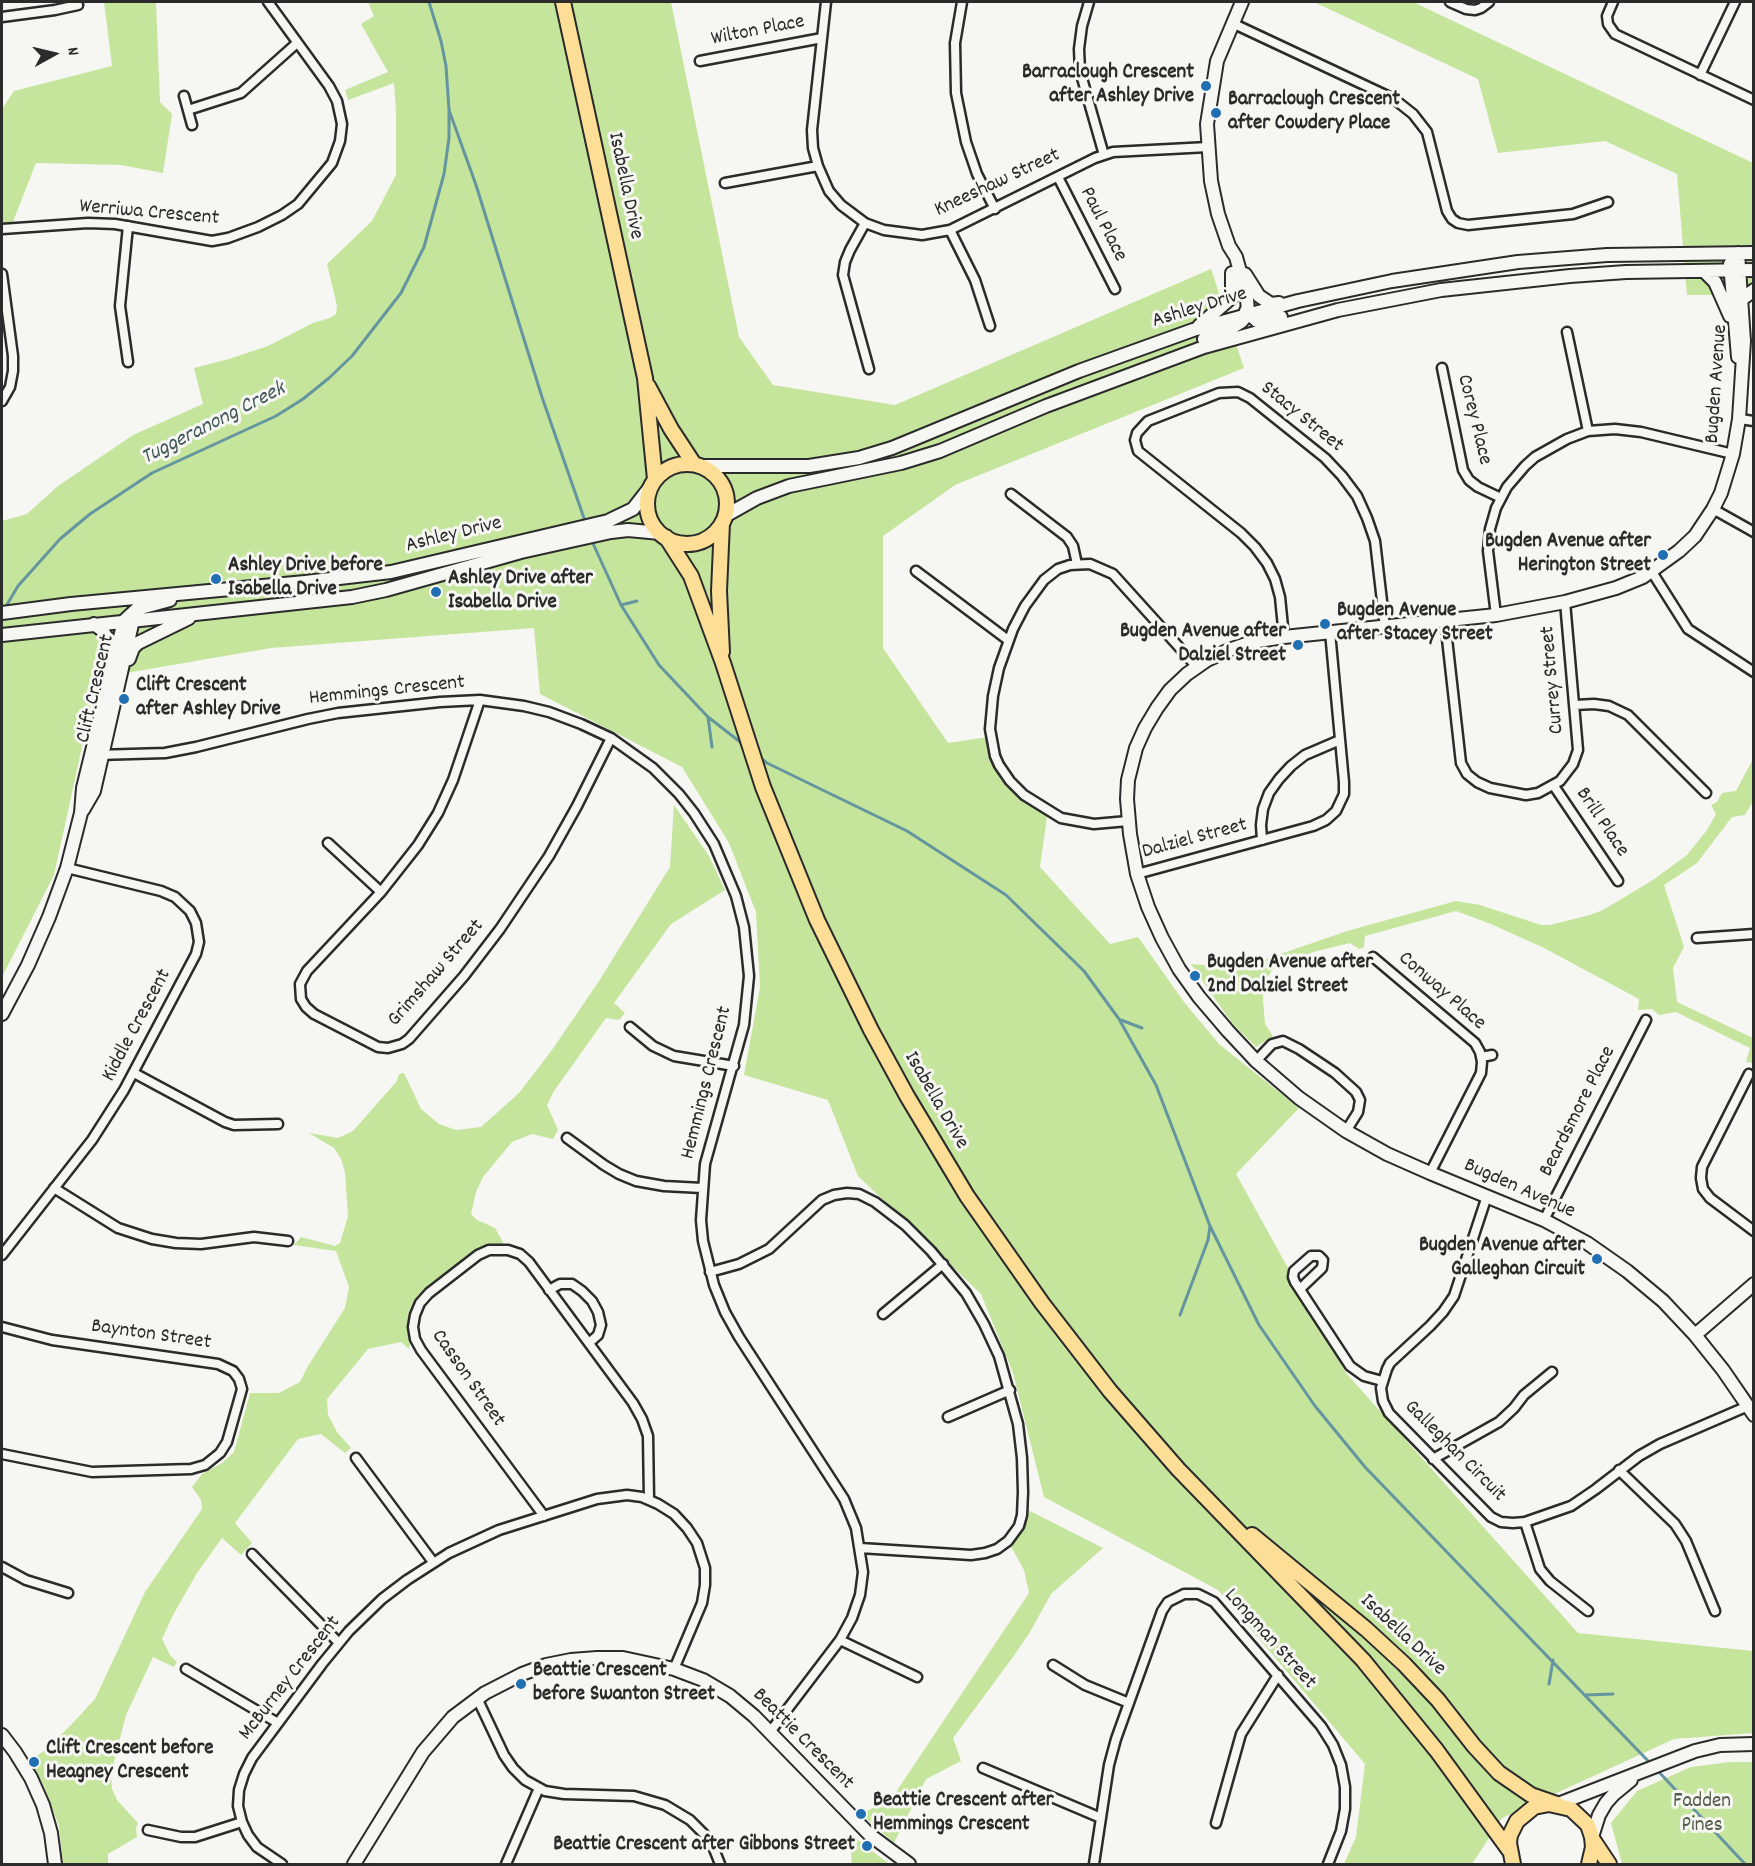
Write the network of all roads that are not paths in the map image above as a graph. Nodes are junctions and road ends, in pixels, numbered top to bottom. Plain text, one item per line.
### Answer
1 (268, 2) edge
2 (563, 2) edge
3 (826, 2) edge
4 (962, 2) edge
5 (1089, 2) edge
6 (1242, 2) edge
7 (1450, 2) edge
8 (1489, 2) edge
9 (1612, 2) edge
10 (1736, 2) edge
11 (78, 4) dead end
12 (2, 17) edge
13 (1232, 23) junction
14 (822, 38) junction
15 (297, 43) junction
16 (700, 61) dead end
17 (1700, 75) junction
18 (183, 96) dead end
19 (1754, 100) edge
20 (188, 110) junction
21 (192, 125) dead end
22 (1208, 147) junction
23 (1104, 155) junction
24 (818, 166) junction
25 (1058, 177) junction
26 (725, 183) dead end
27 (1608, 202) dead end
28 (995, 209) junction
29 (865, 223) junction
30 (128, 226) junction
31 (2, 230) edge
32 (950, 230) junction
33 (1232, 252) junction
34 (1733, 253) junction
35 (1754, 253) edge
36 (1735, 270) junction
37 (1754, 270) edge
38 (1704, 271) junction
39 (1232, 273) junction
40 (2, 274) edge
41 (1115, 289) dead end
42 (1442, 290) junction
43 (1754, 290) edge
44 (1741, 300) junction
45 (1298, 301) junction
46 (1248, 314) junction
47 (990, 326) dead end
48 (1734, 326) junction
49 (1193, 330) junction
50 (1567, 332) dead end
51 (128, 362) dead end
52 (1442, 368) dead end
53 (869, 369) dead end
54 (1741, 373) junction
55 (645, 378) junction
56 (2, 402) edge
57 (1046, 406) junction
58 (1739, 419) junction
59 (1754, 421) edge
60 (1588, 431) junction
61 (1733, 454) junction
62 (697, 465) junction
63 (653, 483) junction
64 (1011, 494) dead end
65 (1501, 498) junction
66 (1713, 509) junction
67 (723, 520) junction
68 (609, 526) junction
69 (1754, 532) edge
70 (663, 535) junction
71 (556, 538) junction
72 (1077, 564) junction
73 (916, 571) dead end
74 (1652, 572) junction
75 (211, 590) junction
76 (88, 602) junction
77 (1565, 602) junction
78 (2, 613) edge
79 (198, 614) junction
80 (1496, 615) junction
81 (128, 619) junction
82 (1445, 621) junction
83 (94, 624) junction
84 (1385, 627) junction
85 (1330, 632) junction
86 (2, 635) edge
87 (1284, 637) junction
88 (1008, 640) junction
89 (723, 663) junction
90 (1197, 667) junction
91 (1754, 672) edge
92 (116, 675) junction
93 (480, 700) junction
94 (1575, 705) junction
95 (611, 738) junction
96 (1340, 740) junction
97 (97, 755) junction
98 (1554, 786) junction
99 (1706, 793) dead end
100 (1128, 821) junction
101 (1262, 840) junction
102 (328, 843) dead end
103 (67, 868) junction
104 (1137, 874) junction
105 (1618, 880) dead end
106 (381, 892) junction
107 (1754, 934) edge
108 (1697, 938) dead end
109 (1373, 957) dead end
110 (2, 1014) edge
111 (1646, 1020) dead end
112 (630, 1027) dead end
113 (1492, 1054) dead end
114 (1481, 1057) junction
115 (1256, 1060) junction
116 (734, 1066) junction
117 (134, 1073) junction
118 (1749, 1074) dead end
119 (278, 1124) dead end
120 (1346, 1131) junction
121 (567, 1138) dead end
122 (1430, 1173) junction
123 (54, 1188) junction
124 (702, 1188) junction
125 (1487, 1196) junction
126 (1544, 1220) junction
127 (1754, 1231) edge
128 (288, 1241) dead end
129 (2, 1255) edge
130 (943, 1264) junction
131 (710, 1272) junction
132 (1300, 1289) dead end
133 (549, 1290) junction
134 (1752, 1290) edge
135 (883, 1314) dead end
136 (2, 1327) edge
137 (1695, 1335) junction
138 (589, 1343) junction
139 (1552, 1372) dead end
140 (1382, 1381) junction
141 (1010, 1390) junction
142 (1751, 1411) edge
143 (948, 1417) dead end
144 (2, 1454) edge
145 (356, 1458) dead end
146 (1433, 1459) junction
147 (1619, 1470) junction
148 (649, 1499) junction
149 (1211, 1502) junction
150 (544, 1516) junction
151 (1525, 1521) junction
152 (860, 1548) junction
153 (252, 1554) dead end
154 (434, 1562) junction
155 (2, 1567) edge
156 (68, 1593) dead end
157 (1588, 1611) dead end
158 (1715, 1611) dead end
159 (840, 1640) junction
160 (339, 1642) junction
161 (1053, 1665) dead end
162 (674, 1669) junction
163 (186, 1670) dead end
164 (1278, 1675) junction
165 (917, 1677) dead end
166 (477, 1698) junction
167 (1129, 1703) junction
168 (278, 1723) junction
169 (770, 1732) junction
170 (2, 1735) edge
171 (1754, 1744) edge
172 (983, 1768) dead end
173 (1642, 1772) junction
174 (539, 1788) junction
175 (1557, 1804) junction
176 (1101, 1818) junction
177 (242, 1822) junction
178 (1216, 1823) dead end
179 (148, 1830) dead end
180 (1593, 1838) junction
181 (1509, 1850) junction
182 (54, 1857) edge
183 (282, 1864) edge
184 (354, 1864) edge
185 (506, 1864) edge
186 (720, 1864) edge
187 (909, 1864) edge
188 (1094, 1864) edge
189 (1328, 1864) edge
190 (1503, 1864) edge
191 (1513, 1864) edge
192 (1589, 1864) edge
193 (1609, 1864) edge

1 - 15 street, Werriwa Crescent
2 - 55 main road, Isabella Drive
3 - 14 street, Kneeshaw Street
4 - 28 street
5 - 23 street
6 - 13 street
7 - 8 street
9 - 17 street
10 - 17 street
11 - 12 street
13 - 22 street
13 - 27 street
14 - 16 street, Wilton Place
14 - 24 street, Kneeshaw Street
15 - 20 street
15 - 30 street, Werriwa Crescent
17 - 19 street
18 - 20 street
20 - 21 street
22 - 23 street, Kneeshaw Street
22 - 33 street
23 - 25 street, Kneeshaw Street
24 - 26 street
24 - 29 street, Kneeshaw Street
25 - 28 street, Kneeshaw Street
25 - 41 street, Paul Place
28 - 32 street, Kneeshaw Street
29 - 32 street, Kneeshaw Street
29 - 53 street
30 - 31 street, Werriwa Crescent
30 - 51 street
32 - 47 street
33 - 39 street
33 - 45 street
33 - 46 street
34 - 35 street, Ashley Drive
34 - 36 street, Bugden Avenue
34 - 45 street, Ashley Drive
36 - 37 street, Ashley Drive
36 - 38 street, Ashley Drive
36 - 44 street, Bugden Avenue
36 - 48 street
38 - 42 street, Ashley Drive
38 - 48 street
39 - 46 street
39 - 49 street
40 - 56 street
42 - 46 street
42 - 57 street, Ashley Drive
43 - 44 street
44 - 54 street, Bugden Avenue
45 - 46 street, Ashley Drive
46 - 49 street, Ashley Drive
46 - 57 street
48 - 54 street
49 - 62 street, Ashley Drive
50 - 60 street
52 - 65 street, Corey Place
54 - 58 street, Bugden Avenue
55 - 62 main road, Isabella Drive
55 - 63 main road, Isabella Drive
57 - 67 street, Ashley Drive
58 - 59 street
58 - 61 street, Bugden Avenue
60 - 61 street
60 - 65 street
61 - 66 street, Bugden Avenue
62 - 63 main road
62 - 67 main road
63 - 68 street, Ashley Drive
63 - 70 main road
64 - 72 street
65 - 80 street
66 - 69 street
66 - 74 street, Bugden Avenue
67 - 70 main road
67 - 89 main road, Isabella Drive
68 - 70 street, Ashley Drive
68 - 71 street, Ashley Drive
70 - 89 main road, Isabella Drive
71 - 75 street, Ashley Drive
71 - 79 street, Ashley Drive
72 - 88 street
72 - 90 street
73 - 88 street
74 - 77 street, Bugden Avenue
74 - 91 street
75 - 76 street, Ashley Drive
75 - 81 street
76 - 78 street, Ashley Drive
76 - 81 street, Clift Crescent
77 - 80 street, Bugden Avenue
77 - 94 street, Currey Street
79 - 81 street, Ashley Drive
79 - 92 street
80 - 82 street, Bugden Avenue
81 - 83 street, Ashley Drive
81 - 92 street, Clift Crescent
82 - 84 street, Bugden Avenue
82 - 98 street
83 - 86 street, Ashley Drive
83 - 92 street
84 - 85 street, Bugden Avenue
84 - 87 street, Stacy Street
85 - 87 street, Bugden Avenue
85 - 96 street, Dalziel Street
87 - 90 street, Bugden Avenue
88 - 100 street
89 - 149 main road, Isabella Drive
90 - 100 street, Bugden Avenue
92 - 97 street, Clift Crescent
93 - 95 street, Hemmings Crescent
93 - 97 street, Hemmings Crescent
93 - 106 street, Grimshaw Street
94 - 98 street, Currey Street
94 - 99 street
95 - 106 street, Grimshaw Street
95 - 116 street, Hemmings Crescent
96 - 101 street, Dalziel Street
96 - 101 street, Dalziel Street
97 - 103 street, Clift Crescent
98 - 105 street, Brill Place
100 - 104 street, Bugden Avenue
101 - 104 street, Dalziel Street
102 - 106 street
103 - 110 street, Clift Crescent
103 - 117 street, Kiddle Crescent
104 - 115 street, Bugden Avenue
107 - 108 street
109 - 114 street, Conway Place
111 - 126 street, Beardsmore Place
112 - 116 street
113 - 114 street, Conway Place
114 - 122 street, Conway Place
115 - 120 street, Bugden Avenue
115 - 120 street
116 - 124 street, Hemmings Crescent
117 - 119 street
117 - 123 street, Kiddle Crescent
118 - 127 street
120 - 122 street, Bugden Avenue
121 - 124 street
122 - 125 street, Bugden Avenue
123 - 128 street
123 - 129 street, Kiddle Crescent
124 - 131 street, Hemmings Crescent
125 - 126 street, Bugden Avenue
125 - 140 street
126 - 137 street, Bugden Avenue
130 - 131 street
130 - 135 street
130 - 141 street
131 - 152 street, Hemmings Crescent
132 - 140 street
133 - 138 street, Casson Street
133 - 138 street
133 - 150 street, Casson Street
134 - 137 street
136 - 144 street, Baynton Street
137 - 142 street, Bugden Avenue
138 - 148 street, Casson Street
139 - 146 street
140 - 146 street, Galleghan Circuit
141 - 143 street
141 - 152 street
142 - 147 street, Galleghan Circuit
145 - 154 street
146 - 151 street, Galleghan Circuit
147 - 151 street, Galleghan Circuit
147 - 158 street
148 - 150 street, McBurney Crescent
148 - 162 street, McBurney Crescent
149 - 175 main road, Isabella Drive
149 - 181 main road, Isabella Drive
150 - 154 street, McBurney Crescent
151 - 157 street
152 - 159 street, Hemmings Crescent
153 - 160 street
154 - 160 street, McBurney Crescent
155 - 156 street
159 - 165 street
159 - 169 street, Hemmings Crescent
160 - 168 street, McBurney Crescent
161 - 167 street
162 - 166 street, Beattie Crescent
162 - 169 street, Beattie Crescent
163 - 168 street
164 - 167 street, Longman Street
164 - 178 street
164 - 189 street, Longman Street
166 - 174 street
166 - 184 street, Beattie Crescent
167 - 176 street, Longman Street
168 - 177 street, McBurney Crescent
169 - 187 street, Beattie Crescent
170 - 182 street
171 - 173 street
172 - 176 street
173 - 175 street
173 - 180 street
174 - 185 street
174 - 186 street
175 - 180 main road, Isabella Drive
175 - 181 main road
176 - 188 street, Longman Street
177 - 179 street
177 - 183 street, McBurney Crescent
180 - 192 main road
180 - 193 main road
181 - 190 street
181 - 191 main road, Isabella Drive

